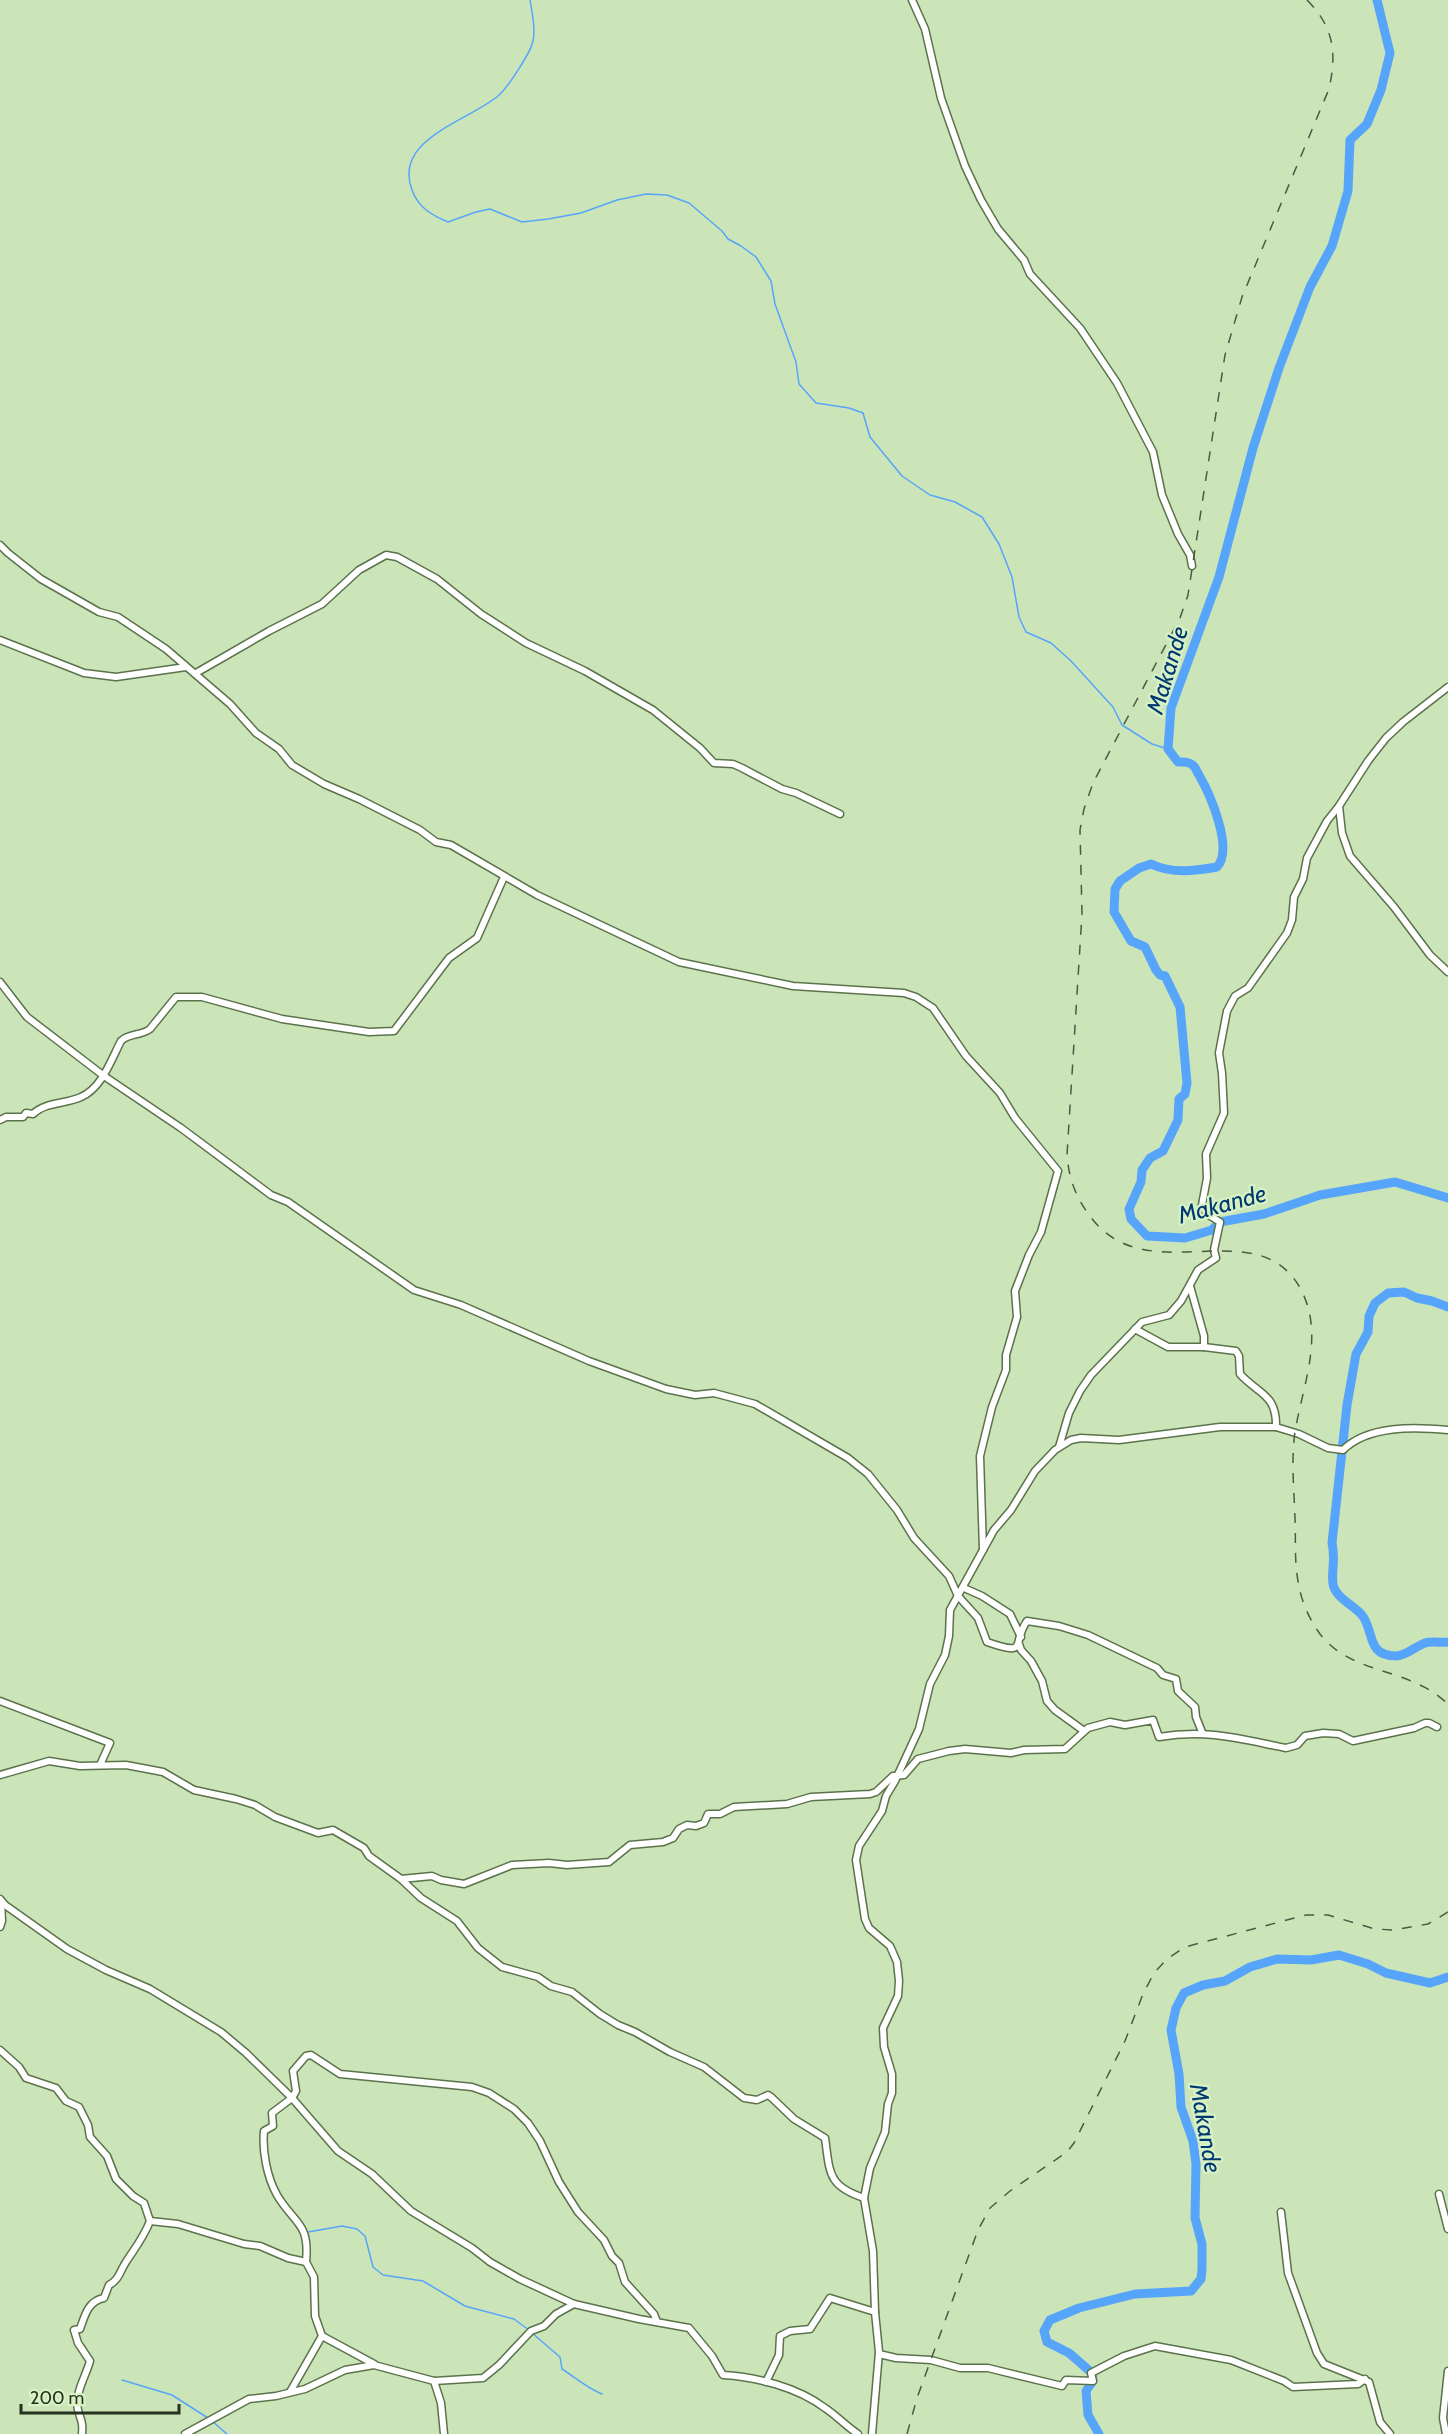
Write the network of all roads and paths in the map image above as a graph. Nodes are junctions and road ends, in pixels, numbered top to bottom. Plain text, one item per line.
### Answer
1 (912, 0) edge
2 (0, 545) edge
3 (1192, 566) dead end
4 (0, 640) edge
5 (186, 667) junction
6 (196, 673) junction
7 (1448, 687) edge
8 (1339, 806) junction
9 (840, 814) dead end
10 (504, 877) junction
11 (1448, 972) edge
12 (0, 982) edge
13 (104, 1076) junction
14 (0, 1120) edge
15 (1190, 1286) junction
16 (1135, 1329) junction
17 (1204, 1347) junction
18 (1276, 1427) junction
19 (1448, 1430) edge
20 (1059, 1447) junction
21 (983, 1550) junction
22 (964, 1588) junction
23 (958, 1596) junction
24 (1020, 1640) junction
25 (0, 1701) edge
26 (1437, 1727) dead end
27 (1084, 1731) junction
28 (1202, 1732) junction
29 (100, 1765) junction
30 (0, 1775) edge
31 (897, 1775) junction
32 (401, 1879) junction
33 (0, 1899) edge
34 (0, 1927) edge
35 (0, 2050) edge
36 (292, 2098) junction
37 (1439, 2194) dead end
38 (864, 2198) junction
39 (1281, 2212) dead end
40 (150, 2221) junction
41 (1448, 2229) edge
42 (306, 2262) junction
43 (574, 2304) junction
44 (875, 2312) junction
45 (657, 2322) junction
46 (322, 2336) junction
47 (879, 2354) junction
48 (374, 2365) junction
49 (1448, 2371) edge
50 (1365, 2379) junction
51 (434, 2380) junction
52 (766, 2382) junction
53 (290, 2392) junction
54 (873, 2433) edge
55 (82, 2434) edge
56 (185, 2434) edge
57 (444, 2434) edge
58 (858, 2434) edge
59 (1390, 2434) edge
60 (1446, 2434) edge

1 - 3 street
2 - 5 street
4 - 5 street
5 - 6 street
6 - 9 street
6 - 10 street
7 - 8 street
8 - 11 street
8 - 15 street
10 - 13 street
10 - 21 street
12 - 13 street
13 - 14 street
13 - 23 street
15 - 16 street
15 - 17 street
16 - 17 street
16 - 20 street
17 - 18 street
18 - 19 street
18 - 20 street
20 - 21 street
21 - 22 street
22 - 23 street
22 - 24 street
23 - 24 street
23 - 31 street
24 - 27 street
24 - 28 street
25 - 29 street
26 - 28 street
27 - 28 street
27 - 31 street
29 - 30 street
29 - 32 street
31 - 32 street
31 - 38 street
32 - 38 street
33 - 34 street
33 - 36 street
35 - 40 street
36 - 42 street
36 - 43 street
36 - 45 street
37 - 41 street
38 - 44 street
39 - 50 street
40 - 42 street
40 - 55 street
42 - 46 street
43 - 45 street
43 - 51 street
44 - 47 street
44 - 52 street
45 - 52 street
46 - 48 street
46 - 53 street
47 - 50 street
47 - 54 street
48 - 51 street
48 - 53 street
49 - 60 street
50 - 59 street
51 - 57 street
52 - 58 street
53 - 56 street

